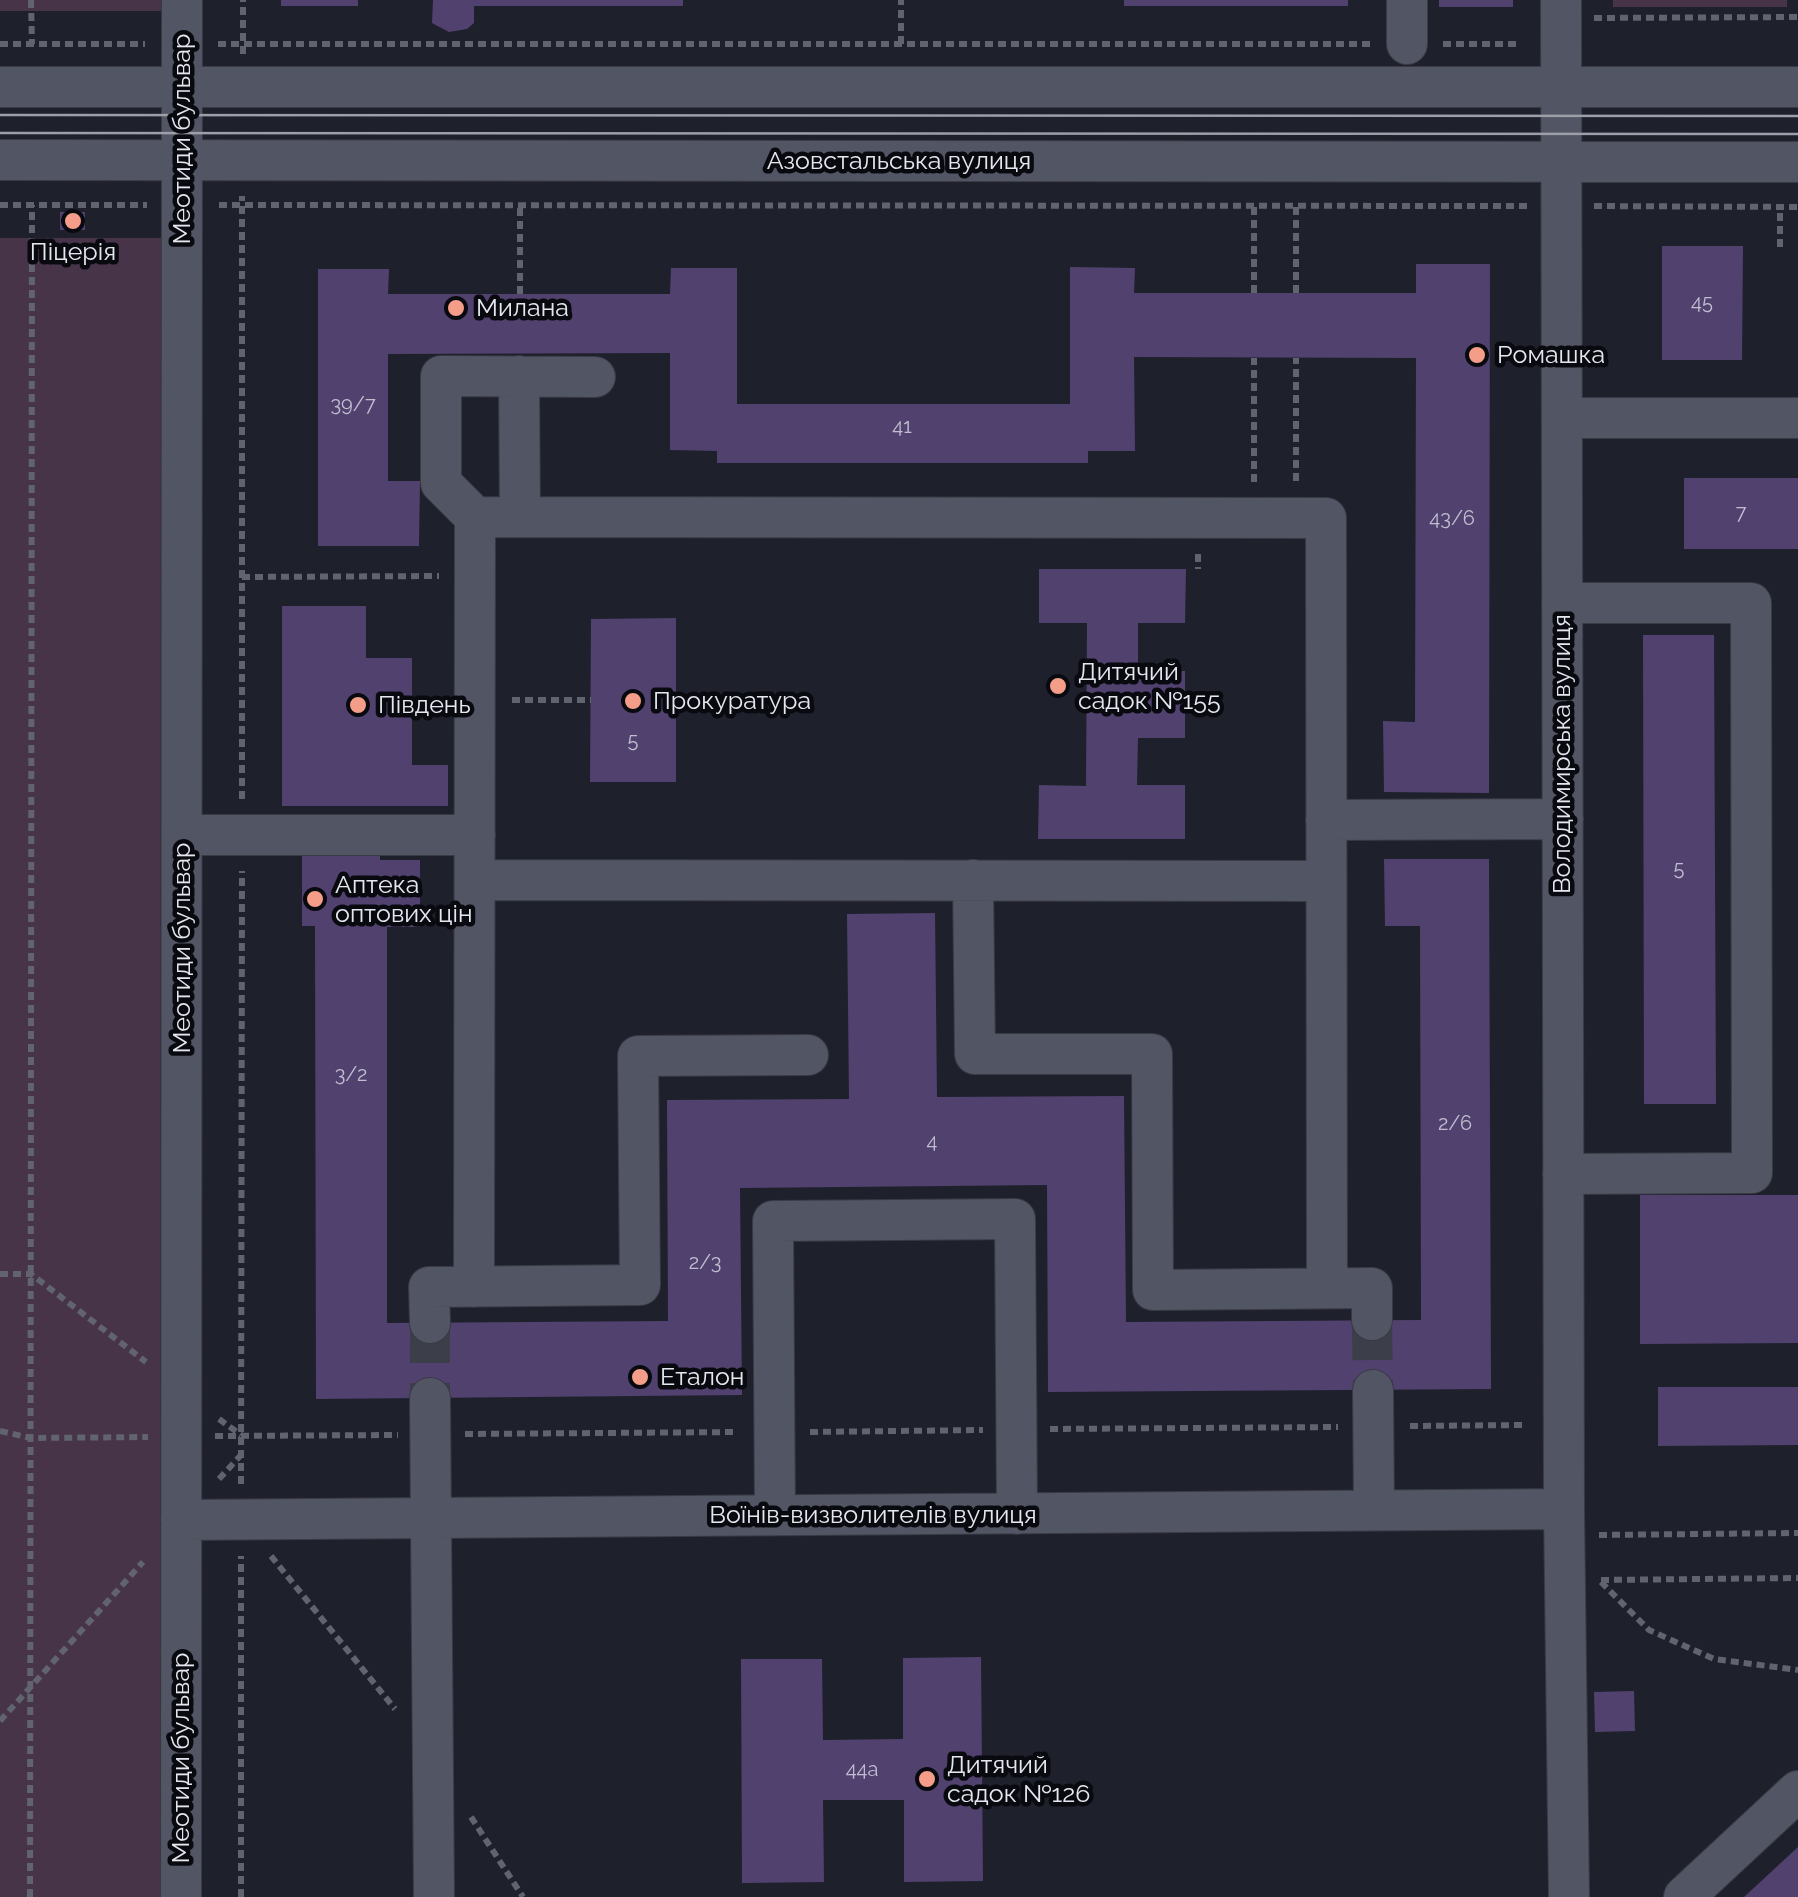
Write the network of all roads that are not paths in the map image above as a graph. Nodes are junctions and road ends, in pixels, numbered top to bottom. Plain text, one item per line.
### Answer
1 (182, 0) edge
2 (1407, 0) edge
3 (1561, 0) edge
4 (1407, 44) road end
5 (182, 87) junction
6 (1561, 87) junction
7 (0, 88) edge
8 (1798, 88) edge
9 (0, 160) edge
10 (182, 160) junction
11 (1561, 161) junction
12 (1798, 162) edge
13 (520, 376) junction
14 (595, 377) dead end
15 (1562, 418) junction
16 (1798, 418) edge
17 (475, 517) junction
18 (520, 517) junction
19 (1562, 604) junction
20 (1562, 819) junction
21 (1326, 820) junction
22 (182, 835) junction
23 (475, 835) junction
24 (475, 880) junction
25 (973, 880) junction
26 (1326, 881) junction
27 (808, 1055) dead end
28 (1563, 1174) junction
29 (474, 1287) junction
30 (1327, 1288) junction
31 (1372, 1320) tunnel mouth
32 (430, 1323) tunnel mouth
33 (1373, 1408) tunnel mouth
34 (430, 1416) tunnel mouth
35 (1374, 1510) junction
36 (1017, 1514) junction
37 (775, 1515) junction
38 (431, 1518) junction
39 (182, 1520) junction
40 (1564, 1522) junction
41 (1798, 1791) edge
42 (181, 1897) edge
43 (434, 1897) edge
44 (1568, 1897) edge
45 (1684, 1897) edge

1 - 5 street, Меотиди бульвар
2 - 4 street
3 - 6 street, Володимирська вулиця
5 - 6 street
5 - 7 street
5 - 10 street, Меотиди бульвар
6 - 8 street
6 - 11 street, Володимирська вулиця
9 - 10 street, Азовстальська вулиця
10 - 11 street, Азовстальська вулиця
10 - 22 street, Меотиди бульвар
11 - 12 street, Азовстальська вулиця
11 - 15 street, Володимирська вулиця
13 - 14 street
13 - 17 street
13 - 18 street
15 - 16 street
15 - 19 street, Володимирська вулиця
17 - 18 street
17 - 23 street
18 - 21 street
19 - 20 street, Володимирська вулиця
19 - 28 street
20 - 21 street
20 - 28 street, Володимирська вулиця
21 - 26 street
22 - 23 street
22 - 39 street, Меотиди бульвар
23 - 24 street
24 - 25 street
24 - 29 street
25 - 26 street
25 - 30 street
26 - 30 street
27 - 29 street
28 - 40 street, Володимирська вулиця
29 - 32 street
30 - 31 street
33 - 35 street
34 - 38 street
35 - 36 street, Воїнів-визволителів вулиця
35 - 40 street, Воїнів-визволителів вулиця
36 - 37 street, Воїнів-визволителів вулиця
36 - 37 street
37 - 38 street, Воїнів-визволителів вулиця
38 - 39 street, Воїнів-визволителів вулиця
38 - 43 street
39 - 42 street, Меотиди бульвар
40 - 44 street, Володимирська вулиця
41 - 45 street

